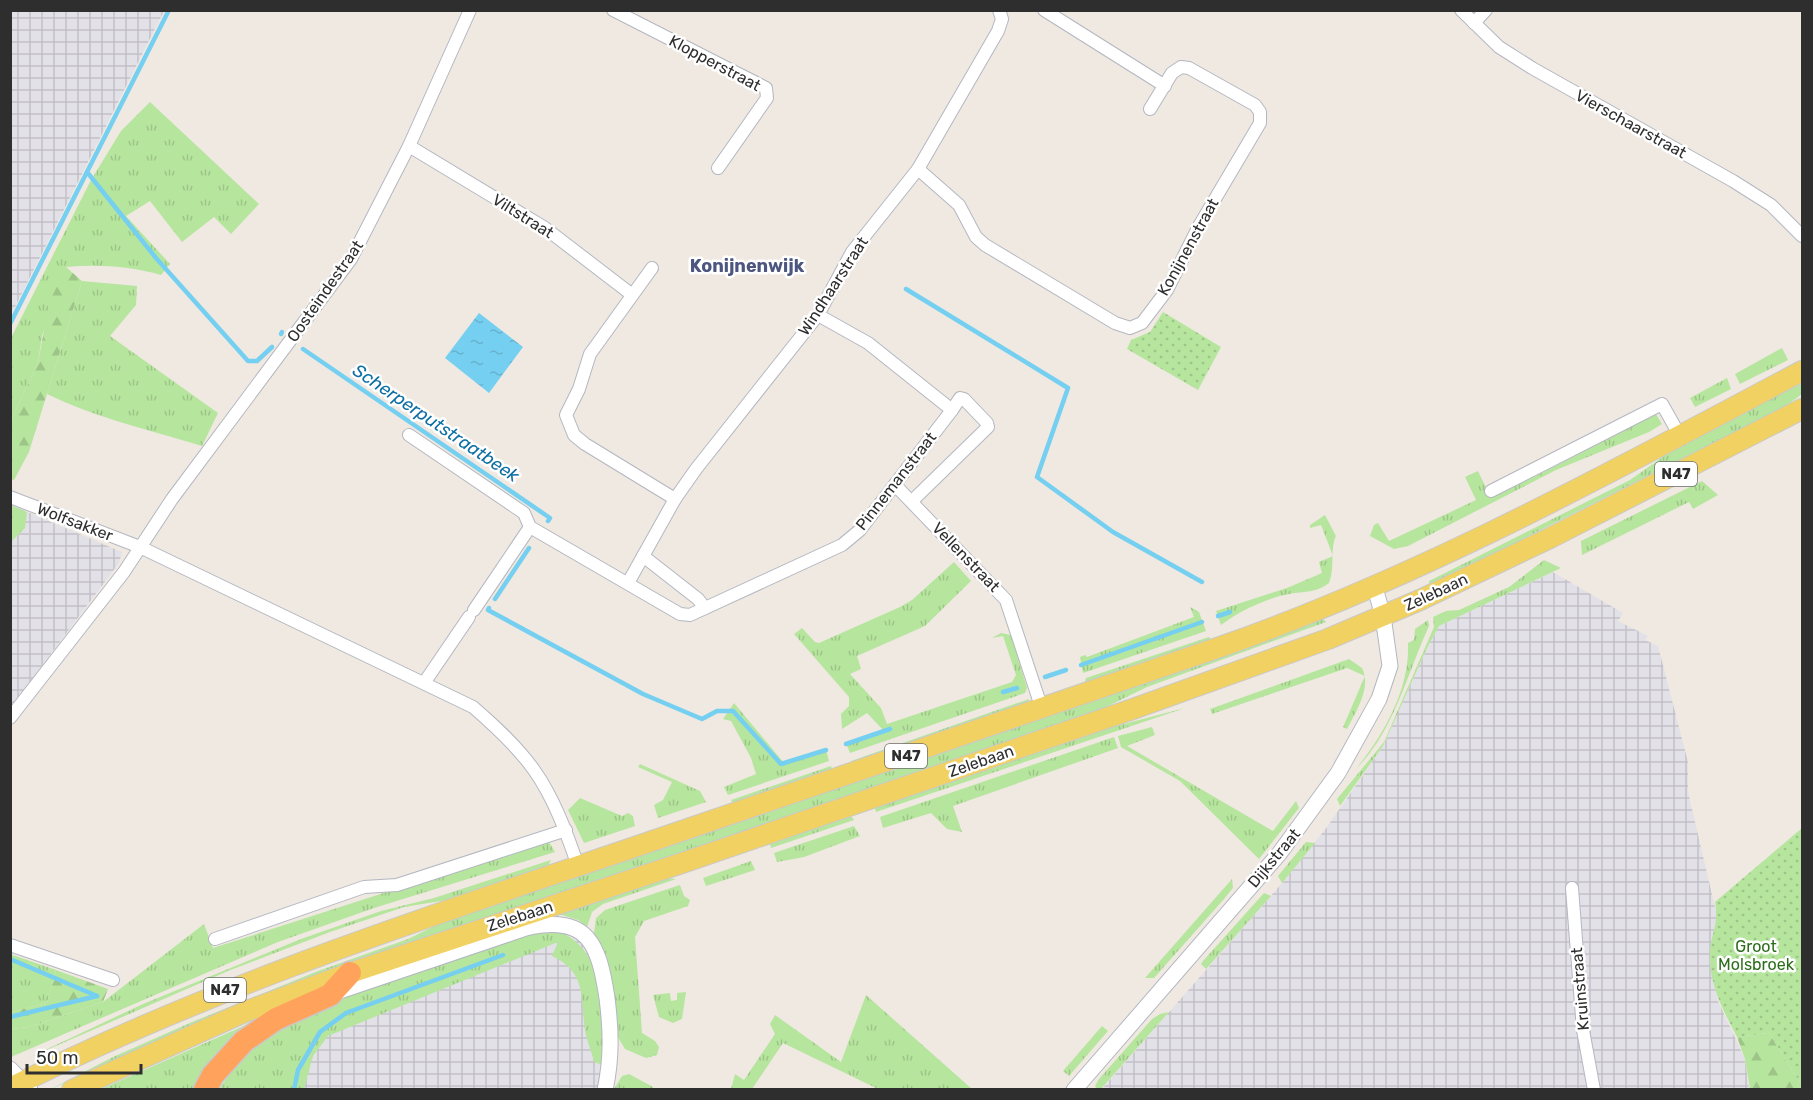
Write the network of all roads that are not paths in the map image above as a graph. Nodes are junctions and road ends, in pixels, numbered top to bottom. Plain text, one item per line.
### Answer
1 (470, 10) edge
2 (613, 10) edge
3 (999, 10) edge
4 (1044, 10) edge
5 (1461, 10) edge
6 (1486, 10) edge
7 (1474, 23) junction
8 (1165, 86) junction
9 (1150, 109) dead end
10 (409, 146) junction
11 (718, 168) dead end
12 (918, 169) junction
13 (1803, 236) edge
14 (652, 268) dead end
15 (631, 294) junction
16 (818, 315) junction
17 (1803, 371) edge
18 (1803, 409) edge
19 (952, 410) junction
20 (409, 435) dead end
21 (1680, 436) junction
22 (894, 485) junction
23 (1491, 491) dead end
24 (10, 497) edge
25 (675, 499) junction
26 (912, 501) junction
27 (530, 527) junction
28 (140, 547) junction
29 (643, 556) junction
30 (628, 584) junction
31 (1375, 588) junction
32 (705, 608) junction
33 (1383, 616) junction
34 (424, 683) junction
35 (1042, 709) junction
36 (10, 718) edge
37 (566, 830) junction
38 (578, 866) junction
39 (1572, 888) dead end
40 (215, 939) dead end
41 (10, 945) edge
42 (350, 973) junction
43 (113, 980) dead end
44 (330, 995) junction
45 (18, 1082) edge
46 (72, 1089) edge
47 (205, 1089) edge
48 (605, 1089) edge
49 (1074, 1089) edge
50 (1594, 1089) edge

1 - 10 street, Oosteindestraat
2 - 11 street, Klopperstraat
3 - 12 street, Windhaarstraat
4 - 8 street
5 - 7 street, Vierschaarstraat
6 - 7 street
7 - 13 street, Vierschaarstraat
8 - 9 street, Konijnenstraat
8 - 12 street, Konijnenstraat
10 - 15 street, Viltstraat
10 - 28 street, Oosteindestraat
12 - 16 street, Windhaarstraat
14 - 15 street
15 - 25 street
16 - 19 street
16 - 25 street, Windhaarstraat
17 - 21 main road, Zelebaan / N47
18 - 33 main road, Zelebaan / N47
19 - 22 street, Pinnemanstraat
19 - 26 street, Pinnemanstraat
20 - 27 street, Pinnemanstraat
21 - 23 street
21 - 31 main road, Zelebaan / N47
22 - 26 street, Vellenstraat
22 - 32 street, Pinnemanstraat
24 - 28 street, Wolfsakker
25 - 29 street, Windhaarstraat
26 - 35 street, Vellenstraat
27 - 30 street, Pinnemanstraat
27 - 34 street
28 - 34 street
28 - 36 street, Oosteindestraat
29 - 30 street, Windhaarstraat
29 - 32 street
30 - 32 street, Pinnemanstraat
31 - 33 street, Dijkstraat
31 - 35 main road, Zelebaan / N47
33 - 42 main road, Zelebaan / N47
33 - 49 street, Dijkstraat
34 - 37 street
35 - 38 main road, Zelebaan / N47
37 - 38 street
37 - 40 street
38 - 45 main road, Zelebaan / N47
39 - 50 street, Kruinstraat
41 - 43 street
42 - 44 highway
42 - 46 main road, Zelebaan / N47
44 - 47 highway
44 - 48 street

